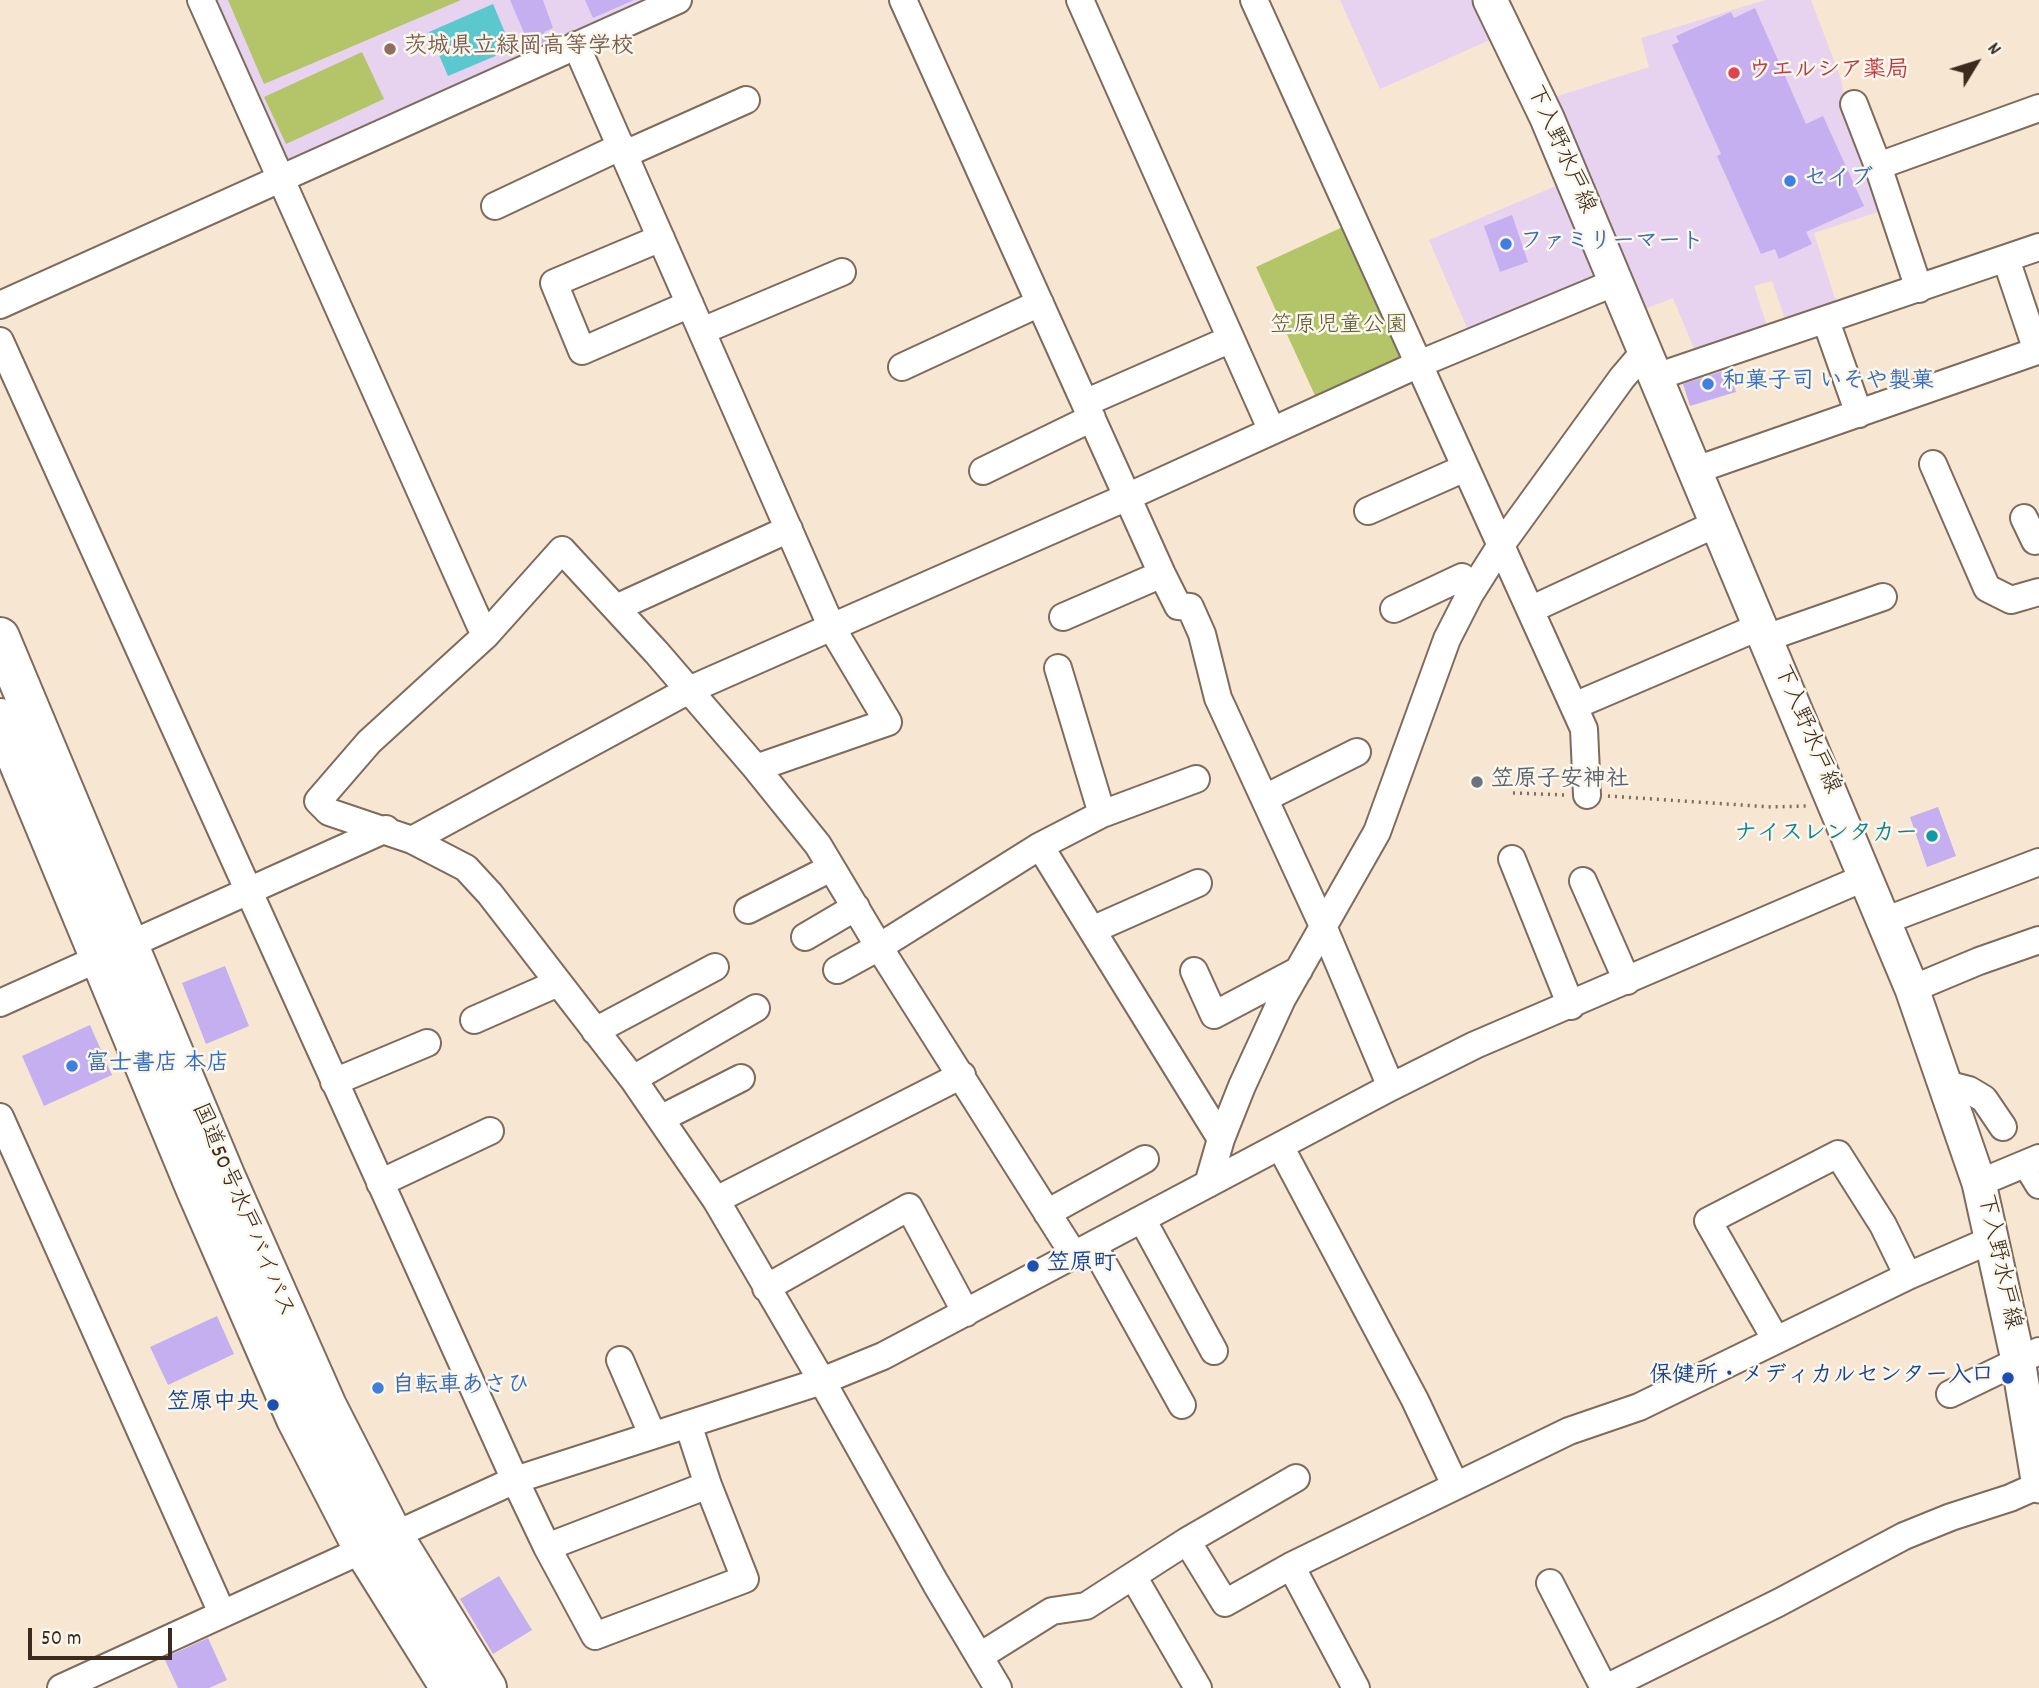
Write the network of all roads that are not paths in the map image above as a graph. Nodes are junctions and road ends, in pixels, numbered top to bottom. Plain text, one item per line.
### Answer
1 (201, 0) edge
2 (678, 0) edge
3 (904, 0) edge
4 (1080, 0) edge
5 (1254, 0) edge
6 (1490, 0) edge
7 (576, 45) junction
8 (746, 100) dead end
9 (1854, 104) dead end
10 (2039, 108) edge
11 (624, 150) junction
12 (1878, 166) junction
13 (282, 180) junction
14 (495, 206) dead end
15 (661, 238) junction
16 (2039, 247) edge
17 (2006, 259) junction
18 (842, 272) dead end
19 (1616, 282) junction
20 (1919, 289) junction
21 (1040, 303) junction
22 (690, 304) junction
23 (0, 305) edge
24 (1826, 320) junction
25 (702, 331) junction
26 (1231, 339) junction
27 (0, 341) edge
28 (1419, 364) junction
29 (1651, 364) junction
30 (902, 367) dead end
31 (1088, 411) junction
32 (1859, 414) junction
33 (1272, 430) junction
34 (1933, 464) dead end
35 (1465, 468) junction
36 (1696, 470) junction
37 (983, 471) dead end
38 (1127, 497) junction
39 (1368, 511) dead end
40 (2024, 518) dead end
41 (1718, 523) junction
42 (789, 529) junction
43 (2039, 540) edge
44 (1501, 545) junction
45 (1163, 574) junction
46 (2039, 593) edge
47 (1470, 594) junction
48 (1883, 597) dead end
49 (616, 608) junction
50 (1394, 609) dead end
51 (1532, 609) junction
52 (1063, 617) dead end
53 (832, 628) junction
54 (1764, 632) junction
55 (485, 636) junction
56 (0, 637) edge
57 (1058, 668) dead end
58 (689, 690) junction
59 (1574, 706) junction
60 (0, 718) edge
61 (1357, 752) dead end
62 (756, 768) junction
63 (1196, 779) dead end
64 (1587, 795) road end
65 (1265, 798) junction
66 (1102, 814) junction
67 (386, 830) junction
68 (412, 839) junction
69 (1040, 846) junction
70 (1512, 859) dead end
71 (2039, 862) edge
72 (831, 868) junction
73 (1866, 877) junction
74 (1583, 881) dead end
75 (1198, 883) dead end
76 (248, 890) junction
77 (856, 907) junction
78 (748, 910) dead end
79 (1884, 920) junction
80 (1323, 926) junction
81 (1092, 930) junction
82 (805, 937) dead end
83 (2039, 940) edge
84 (879, 947) junction
85 (114, 952) junction
86 (715, 967) dead end
87 (837, 970) dead end
88 (1298, 970) junction
89 (1194, 971) dead end
90 (1627, 981) junction
91 (558, 983) junction
92 (1912, 989) junction
93 (0, 1003) edge
94 (1571, 1006) junction
95 (757, 1008) dead end
96 (474, 1020) dead end
97 (595, 1031) junction
98 (428, 1042) dead end
99 (962, 1075) junction
100 (741, 1078) dead end
101 (633, 1079) junction
102 (334, 1082) junction
103 (1946, 1084) junction
104 (1391, 1087) junction
105 (0, 1117) edge
106 (662, 1118) junction
107 (2003, 1126) dead end
108 (490, 1131) dead end
109 (1221, 1139) junction
110 (1280, 1146) junction
111 (1145, 1158) dead end
112 (2035, 1169) edge
113 (380, 1183) junction
114 (1979, 1183) junction
115 (1208, 1184) junction
116 (716, 1200) junction
117 (1047, 1213) junction
118 (1142, 1219) junction
119 (1991, 1240) junction
120 (1083, 1250) junction
121 (1908, 1276) junction
122 (766, 1288) junction
123 (966, 1313) junction
124 (1776, 1340) junction
125 (1214, 1351) dead end
126 (2028, 1355) edge
127 (620, 1360) dead end
128 (822, 1381) junction
129 (1950, 1394) dead end
130 (1182, 1405) dead end
131 (688, 1423) junction
132 (652, 1434) junction
133 (1296, 1478) dead end
134 (515, 1480) junction
135 (708, 1485) junction
136 (1455, 1485) junction
137 (2039, 1485) edge
138 (1187, 1541) junction
139 (378, 1542) junction
140 (547, 1547) junction
141 (1291, 1566) junction
142 (1133, 1576) junction
143 (1550, 1583) dead end
144 (222, 1613) junction
145 (980, 1656) junction
146 (1636, 1682) edge
147 (61, 1688) edge
148 (450, 1688) edge
149 (487, 1688) edge
150 (998, 1688) edge
151 (1198, 1688) edge
152 (1356, 1688) edge
153 (1605, 1688) edge

1 - 13 street
2 - 7 street
3 - 21 street
4 - 26 street
5 - 28 street
6 - 19 main road, 下入野水戸線
7 - 11 street
7 - 13 street
8 - 11 street
9 - 12 street
10 - 12 street
11 - 14 street
11 - 15 street
12 - 20 street
13 - 23 street
13 - 55 street
15 - 22 street
15 - 22 street
16 - 17 street
17 - 20 street
17 - 32 street
18 - 25 street
19 - 28 street
19 - 29 main road, 下入野水戸線
20 - 24 street
21 - 30 street
21 - 31 street
22 - 25 street
24 - 29 street
24 - 32 street
25 - 42 street
26 - 31 street
26 - 33 street
27 - 76 street
28 - 33 street
28 - 35 street
29 - 36 main road, 下入野水戸線
29 - 44 street
31 - 37 street
31 - 38 street
32 - 36 street
33 - 38 street
34 - 46 street
35 - 39 street
35 - 44 street
36 - 41 main road, 下入野水戸線
38 - 45 street
38 - 53 street
40 - 43 street
41 - 51 street
41 - 54 main road, 下入野水戸線
42 - 49 street
42 - 53 street
44 - 47 street
44 - 51 street
45 - 52 street
45 - 65 street
47 - 50 street
47 - 80 street
48 - 54 street
49 - 55 street
49 - 58 street
51 - 59 street
53 - 58 street
53 - 62 street
54 - 59 street
54 - 73 main road, 下入野水戸線
55 - 67 street
56 - 85 highway, 国道50号水戸バイパス
57 - 66 street
58 - 62 street
58 - 68 street
59 - 64 street
60 - 85 highway, 国道50号水戸バイパス
61 - 65 street
62 - 72 street
63 - 66 street
65 - 80 street
66 - 69 street
67 - 68 street
67 - 76 street
68 - 91 street
69 - 81 street
69 - 84 street
70 - 94 street
71 - 79 street
72 - 77 street
72 - 78 street
73 - 79 main road, 下入野水戸線
73 - 90 street
74 - 90 street
75 - 81 street
76 - 85 street
76 - 102 street
77 - 82 street
77 - 84 street
79 - 92 main road, 下入野水戸線
80 - 88 street
80 - 104 street
81 - 109 street
83 - 92 street
84 - 87 street
84 - 99 street
85 - 93 street
85 - 139 highway, 国道50号水戸バイパス
86 - 97 street
88 - 89 street
88 - 109 street
90 - 94 street
91 - 96 street
91 - 97 street
92 - 103 main road, 下入野水戸線
94 - 104 street
95 - 101 street
97 - 101 street
98 - 102 street
99 - 116 street
99 - 117 street
100 - 106 street
101 - 106 street
102 - 113 street
103 - 107 street
103 - 114 main road, 下入野水戸線
104 - 110 street
105 - 144 street
106 - 116 street
108 - 113 street
109 - 115 street
110 - 115 street
110 - 136 street
111 - 117 street
112 - 114 street
113 - 134 street
114 - 119 main road, 下入野水戸線
115 - 118 street
116 - 122 street
117 - 120 street
118 - 120 street
118 - 125 street
119 - 121 street
119 - 126 main road, 下入野水戸線
120 - 123 street
120 - 130 street
121 - 124 street
121 - 124 street
122 - 123 street
122 - 128 street
123 - 128 street
124 - 136 street
126 - 129 street
126 - 137 main road, 下入野水戸線
127 - 132 street
128 - 131 street
128 - 145 street
131 - 132 street
131 - 135 street
132 - 134 street
133 - 138 street
134 - 139 street
134 - 140 street
135 - 140 street
135 - 140 street
136 - 141 street
137 - 146 street
138 - 141 street
138 - 142 street
139 - 144 street
139 - 148 highway, 国道50号水戸バイパス
139 - 149 highway, 国道50号水戸バイパス
141 - 152 street
142 - 145 street
142 - 151 street
143 - 153 street
144 - 147 street
145 - 150 street
146 - 153 street

